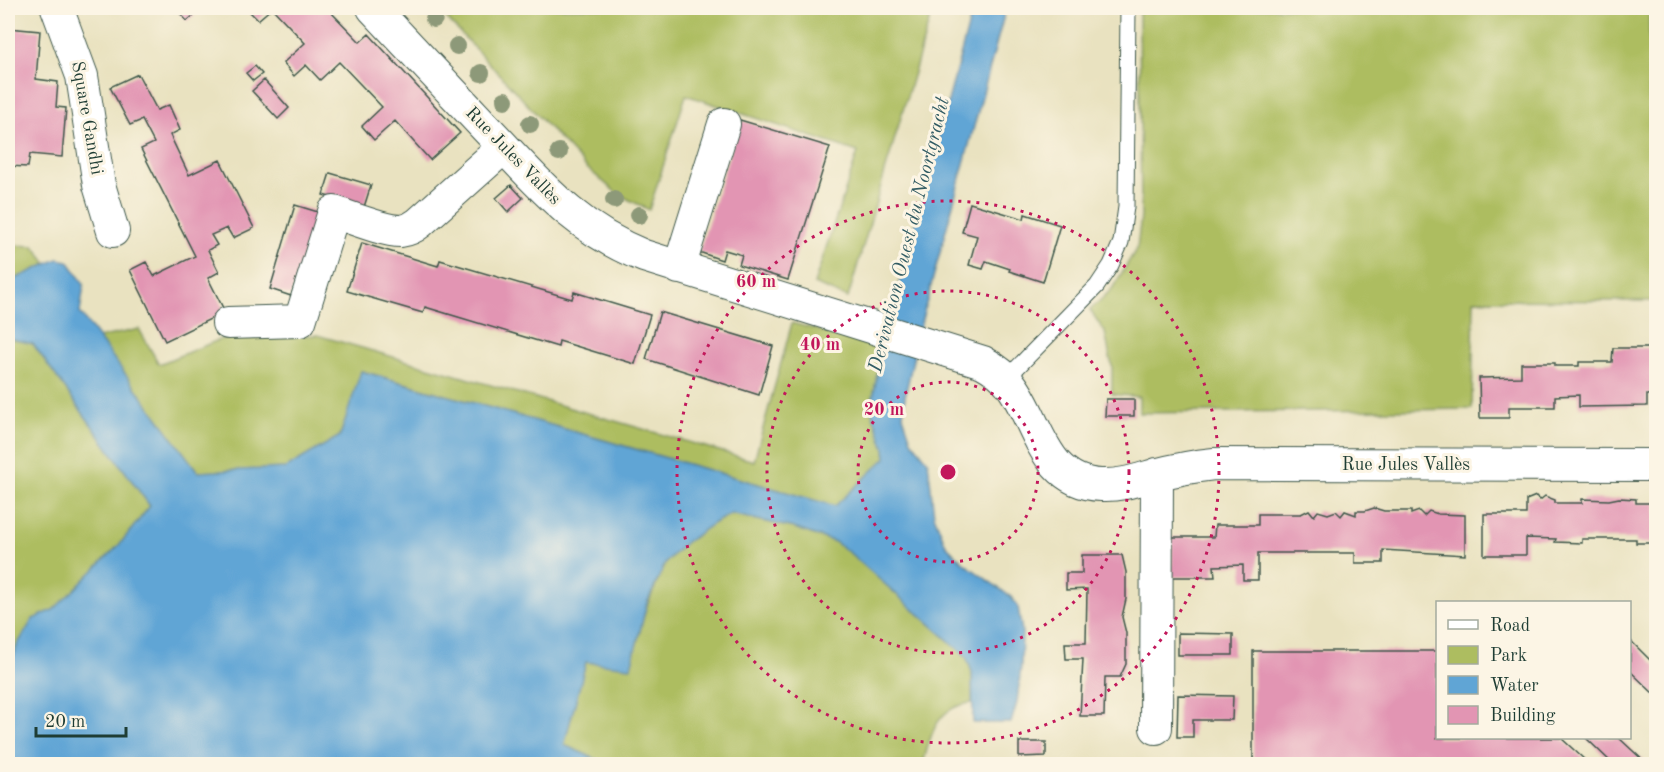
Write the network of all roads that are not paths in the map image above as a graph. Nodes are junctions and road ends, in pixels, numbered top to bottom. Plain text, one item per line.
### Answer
1 (57, 8) edge
2 (373, 8) edge
3 (1128, 8) edge
4 (724, 124) dead end
5 (504, 147) junction
6 (113, 231) dead end
7 (679, 268) junction
8 (228, 323) dead end
9 (1006, 379) junction
10 (1656, 465) edge
11 (1157, 474) junction
12 (1156, 728) dead end

1 - 6 street, Square Gandhi
2 - 5 street, Rue Jules Vallès
3 - 9 lane
4 - 7 street
5 - 7 street, Rue Jules Vallès
5 - 8 street
7 - 9 street, Rue Jules Vallès
9 - 11 street, Rue Jules Vallès
10 - 11 street, Rue Jules Vallès
11 - 12 street

